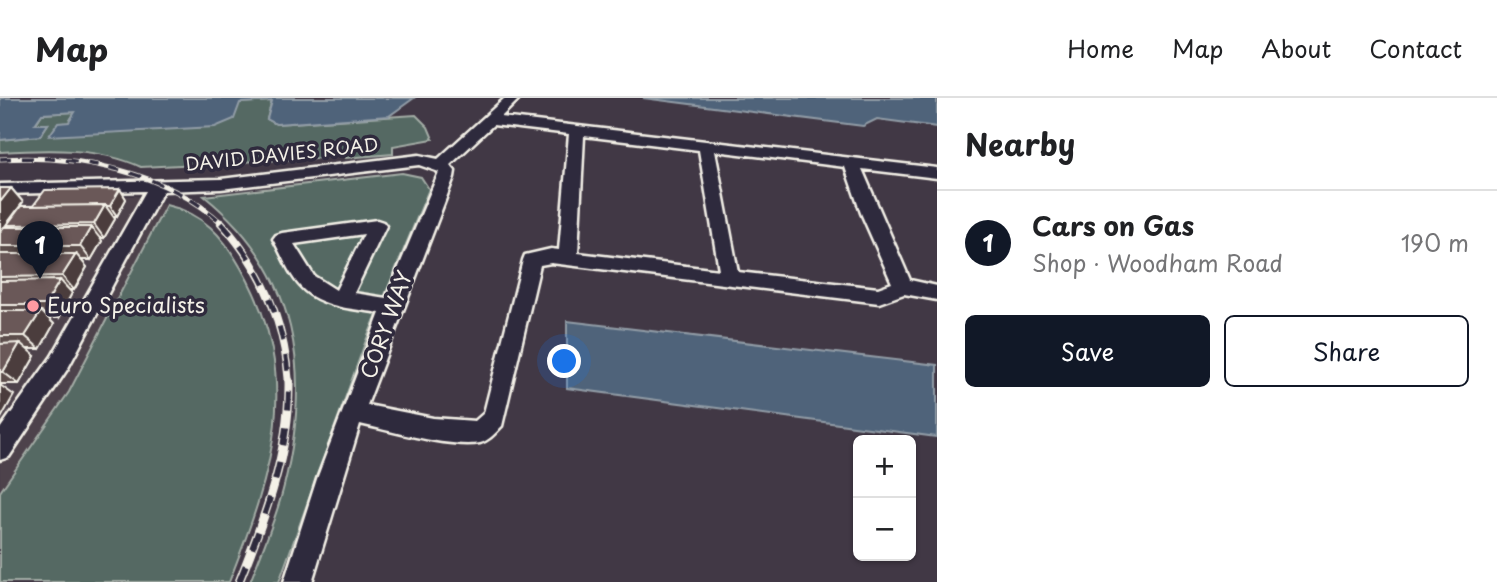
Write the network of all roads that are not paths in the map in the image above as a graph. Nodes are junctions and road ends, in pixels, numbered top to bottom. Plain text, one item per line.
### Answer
1 (513, 98) edge
2 (488, 120) junction
3 (577, 132) junction
4 (706, 147) junction
5 (852, 164) junction
6 (441, 165) junction
7 (937, 173) edge
8 (158, 184) junction
9 (0, 189) edge
10 (568, 259) junction
11 (730, 278) junction
12 (904, 286) junction
13 (937, 293) edge
14 (342, 297) junction
15 (392, 307) junction
16 (355, 413) junction
17 (0, 449) edge
18 (299, 582) edge

1 - 2 street
2 - 3 street
2 - 6 street
3 - 4 street
3 - 10 street
4 - 5 street
4 - 11 street
5 - 7 street
5 - 12 street
6 - 8 street, DAVID DAVIES ROAD
6 - 15 street, CORY WAY
8 - 9 street, DAVID DAVIES ROAD
8 - 17 street
10 - 11 street
10 - 16 street
11 - 12 street
12 - 13 street
14 - 14 street
14 - 15 street
15 - 16 street, CORY WAY
16 - 18 street, CORY WAY

